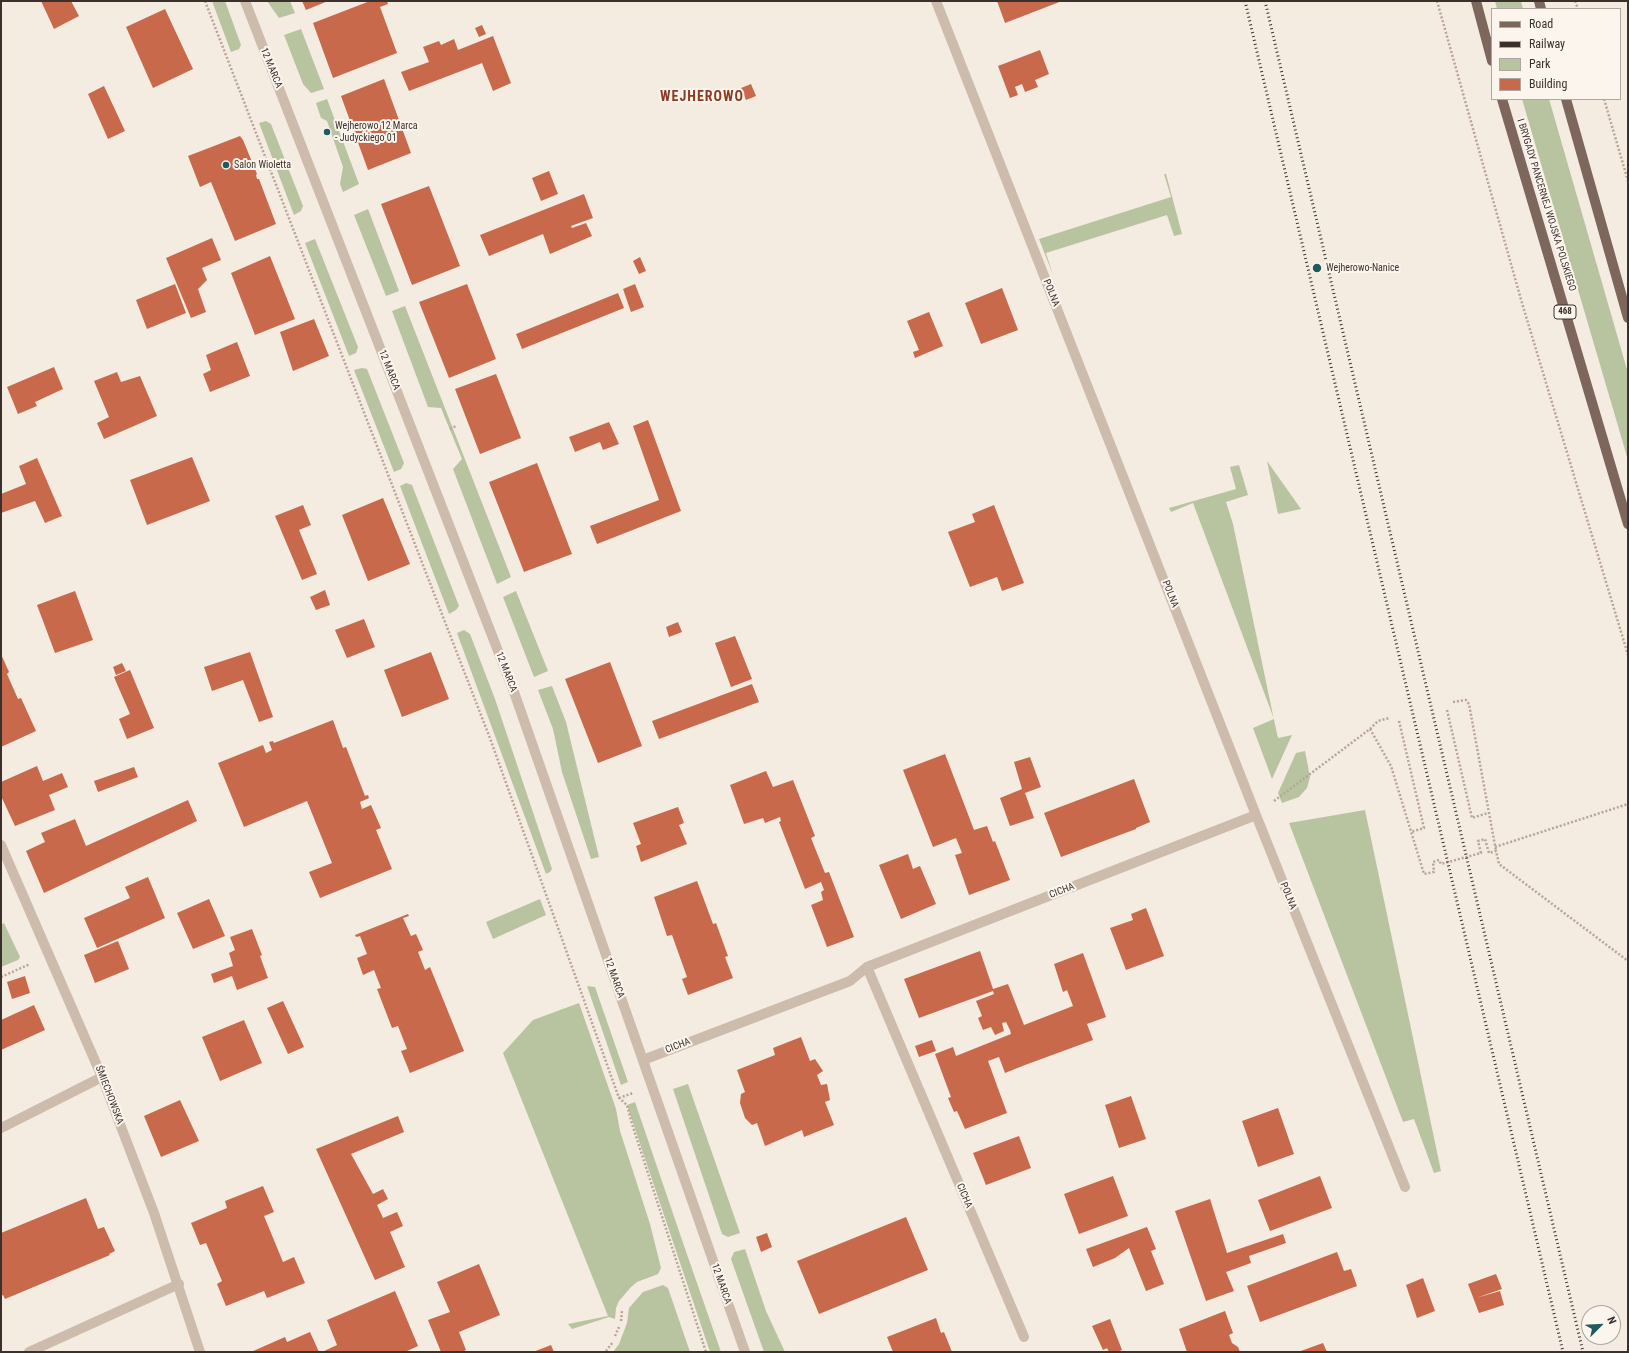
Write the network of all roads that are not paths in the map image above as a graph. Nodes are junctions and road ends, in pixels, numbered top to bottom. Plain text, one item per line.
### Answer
1 (245, 1) edge
2 (936, 1) edge
3 (1476, 1) edge
4 (1491, 57) edge
5 (1502, 100) edge
6 (1566, 100) edge
7 (1628, 318) edge
8 (1628, 524) edge
9 (1256, 815) junction
10 (1, 844) edge
11 (867, 967) junction
12 (643, 1060) junction
13 (102, 1077) junction
14 (1, 1128) edge
15 (1405, 1187) dead end
16 (179, 1284) junction
17 (1024, 1337) dead end
18 (29, 1352) edge
19 (200, 1352) edge
20 (744, 1352) edge

1 - 12 street, 12 MARCA
2 - 9 street, POLNA
3 - 4 main road
5 - 8 main road, I BRYGADY PANCERNEJ WOJSKA POLSKIEGO / 468
6 - 7 main road
9 - 11 street, CICHA
9 - 15 street, POLNA
10 - 13 street, ŚMIECHOWSKA
11 - 12 street, CICHA
11 - 17 street, CICHA
12 - 20 street, 12 MARCA
13 - 14 street
13 - 16 street, ŚMIECHOWSKA
16 - 18 street
16 - 19 street, ŚMIECHOWSKA

